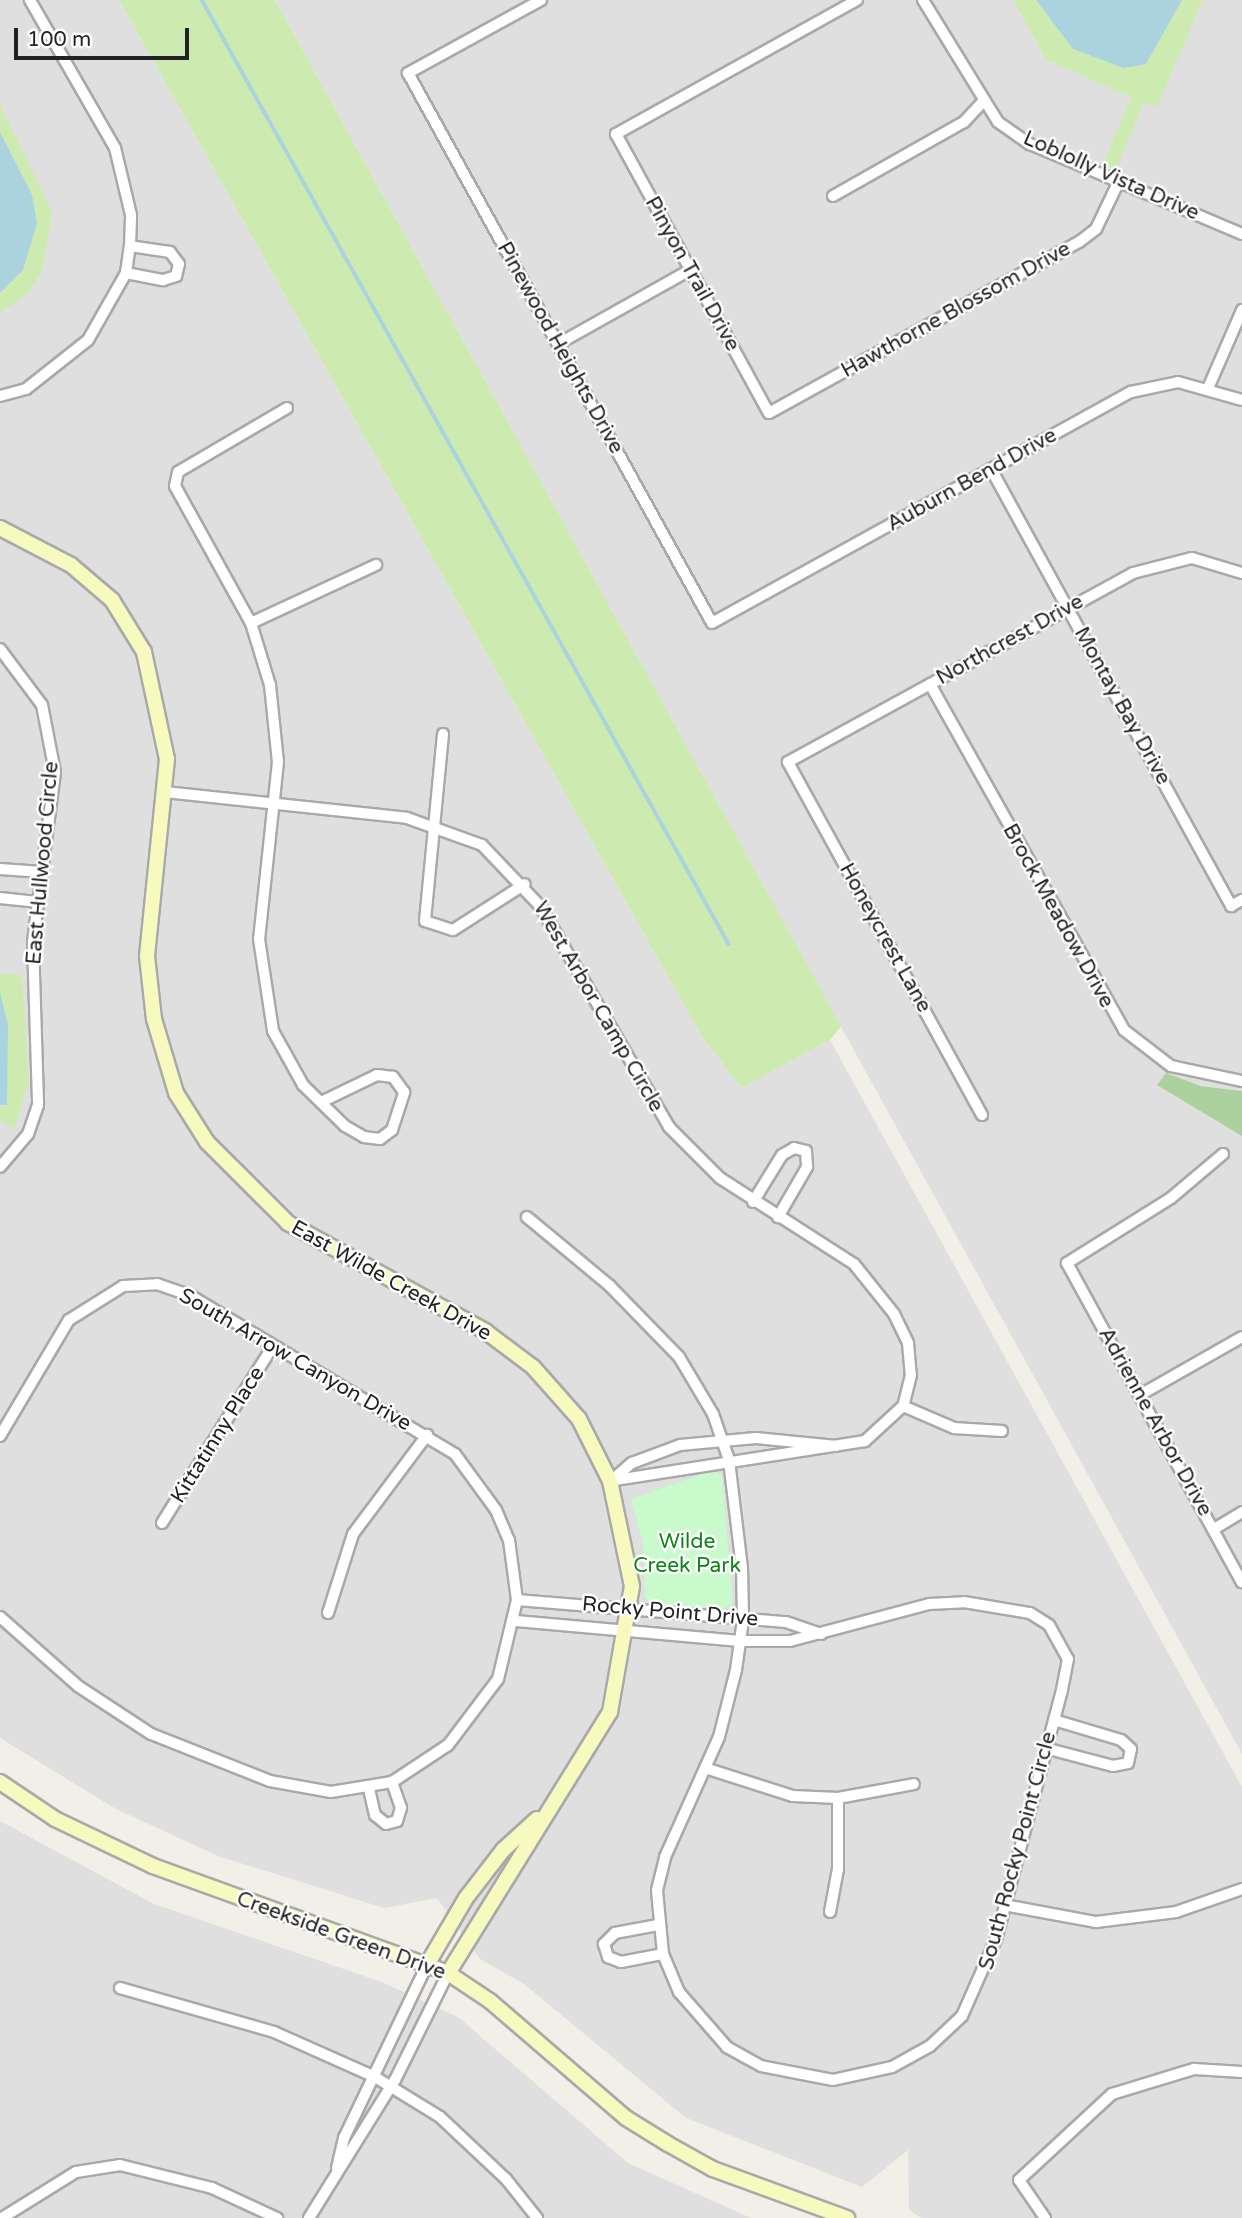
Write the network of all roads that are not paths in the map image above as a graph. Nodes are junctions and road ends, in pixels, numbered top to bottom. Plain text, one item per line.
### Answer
1 (30, 0) edge
2 (541, 0) edge
3 (857, 0) edge
4 (923, 0) edge
5 (982, 103) junction
6 (1118, 183) junction
7 (833, 196) dead end
8 (1242, 234) edge
9 (130, 246) junction
10 (690, 270) junction
11 (126, 273) junction
12 (1242, 310) edge
13 (558, 344) junction
14 (1209, 386) junction
15 (0, 396) edge
16 (1242, 400) edge
17 (287, 408) dead end
18 (769, 413) joint
19 (991, 469) junction
20 (0, 528) edge
21 (376, 565) dead end
22 (1242, 573) edge
23 (1068, 607) junction
24 (251, 623) junction
25 (712, 624) joint
26 (0, 649) edge
27 (930, 684) junction
28 (443, 734) dead end
29 (788, 762) joint
30 (165, 792) junction
31 (275, 802) junction
32 (431, 824) junction
33 (0, 869) edge
34 (39, 872) junction
35 (525, 884) junction
36 (0, 898) edge
37 (1242, 900) edge
38 (37, 902) junction
39 (1242, 1081) edge
40 (321, 1102) junction
41 (982, 1115) dead end
42 (1223, 1154) dead end
43 (0, 1167) edge
44 (753, 1202) junction
45 (527, 1217) dead end
46 (778, 1217) junction
47 (1242, 1336) edge
48 (273, 1346) junction
49 (1140, 1395) junction
50 (903, 1406) junction
51 (0, 1413) edge
52 (10, 1418) junction
53 (1002, 1431) dead end
54 (0, 1436) edge
55 (427, 1436) junction
56 (722, 1441) junction
57 (842, 1447) junction
58 (729, 1460) junction
59 (610, 1481) junction
60 (1242, 1512) edge
61 (162, 1523) dead end
62 (1214, 1529) junction
63 (1242, 1582) edge
64 (517, 1600) junction
65 (631, 1608) junction
66 (328, 1613) dead end
67 (0, 1617) edge
68 (743, 1619) junction
69 (516, 1622) junction
70 (629, 1630) junction
71 (821, 1634) junction
72 (740, 1641) junction
73 (1068, 1659) joint
74 (1054, 1720) junction
75 (1045, 1748) junction
76 (705, 1768) junction
77 (0, 1782) edge
78 (393, 1782) junction
79 (914, 1784) dead end
80 (369, 1789) junction
81 (838, 1798) junction
82 (543, 1814) junction
83 (1242, 1889) edge
84 (1004, 1905) junction
85 (830, 1912) dead end
86 (658, 1925) junction
87 (663, 1954) junction
88 (428, 1963) junction
89 (448, 1973) junction
90 (120, 1988) dead end
91 (1242, 2072) edge
92 (375, 2077) junction
93 (391, 2088) junction
94 (337, 2168) junction
95 (2, 2218) edge
96 (277, 2218) edge
97 (309, 2218) edge
98 (537, 2218) edge
99 (847, 2218) edge
100 (1045, 2218) edge

1 - 9 street
2 - 13 street, Pinewood Heights Drive
3 - 10 street, Pinyon Trail Drive
4 - 5 street, Loblolly Vista Drive
5 - 6 street, Loblolly Vista Drive
5 - 7 street
6 - 8 street, Loblolly Vista Drive
6 - 18 street, Hawthorne Blossom Drive
9 - 11 street
9 - 11 street
10 - 13 street
10 - 18 street, Pinyon Trail Drive
11 - 15 street
12 - 14 street
13 - 25 street, Pinewood Heights Drive
14 - 16 street, Auburn Bend Drive
14 - 19 street, Auburn Bend Drive
17 - 24 street
19 - 23 street, Montay Bay Drive
19 - 25 street, Auburn Bend Drive
20 - 30 street, East Wilde Creek Drive
21 - 24 street
22 - 23 street, Northcrest Drive
23 - 27 street, Northcrest Drive
23 - 37 street, Montay Bay Drive
24 - 31 street
26 - 34 street, East Hullwood Circle
27 - 29 street, Northcrest Drive
27 - 39 street, Brock Meadow Drive
28 - 32 street
29 - 41 street, Honeycrest Lane
30 - 31 street, West Arbor Camp Circle
30 - 59 street, East Wilde Creek Drive
31 - 32 street, West Arbor Camp Circle
31 - 40 street
32 - 35 street, West Arbor Camp Circle
32 - 35 street
33 - 34 street
34 - 38 street, East Hullwood Circle
35 - 44 street, West Arbor Camp Circle
36 - 38 street
38 - 43 street, East Hullwood Circle
40 - 40 street
42 - 49 street, Adrienne Arbor Drive
44 - 46 street, West Arbor Camp Circle
44 - 46 street
45 - 56 street, South Rocky Point Circle
46 - 50 street, West Arbor Camp Circle
47 - 49 street
48 - 52 street, South Arrow Canyon Drive
48 - 55 street, South Arrow Canyon Drive
48 - 61 street, Kittatinny Place
49 - 62 street, Adrienne Arbor Drive
50 - 53 street
50 - 57 street
51 - 52 street
52 - 54 street, South Arrow Canyon Drive
55 - 64 street, South Arrow Canyon Drive
55 - 66 street
56 - 57 street
56 - 58 street, South Rocky Point Circle
56 - 59 street
57 - 58 street
58 - 59 street
58 - 68 street, South Rocky Point Circle
59 - 65 street, East Wilde Creek Drive
60 - 62 street
62 - 63 street, Adrienne Arbor Drive
64 - 65 street, Rocky Point Drive
64 - 69 street, South Arrow Canyon Drive
65 - 68 street, Rocky Point Drive
65 - 70 street, East Wilde Creek Drive
67 - 80 street, South Arrow Canyon Drive
68 - 71 street, Rocky Point Drive
68 - 72 street, South Rocky Point Circle
69 - 70 street, Rocky Point Drive
69 - 78 street, South Arrow Canyon Drive
70 - 72 street, Rocky Point Drive
70 - 82 street, East Wilde Creek Drive
71 - 72 street, Rocky Point Drive
71 - 73 street, Rocky Point Drive
72 - 76 street, South Rocky Point Circle
73 - 74 street, South Rocky Point Circle
74 - 75 street, South Rocky Point Circle
74 - 75 street
75 - 84 street, South Rocky Point Circle
76 - 81 street
76 - 86 street, South Rocky Point Circle
77 - 88 street, Creekside Green Drive
78 - 80 street, South Arrow Canyon Drive
78 - 80 street
79 - 81 street
81 - 85 street
82 - 88 street
82 - 89 street
83 - 84 street
84 - 87 street, South Rocky Point Circle
86 - 87 street, South Rocky Point Circle
86 - 87 street
88 - 89 street, Creekside Green Drive
88 - 92 street
89 - 93 street
89 - 99 street, Creekside Green Drive
90 - 92 street
91 - 100 street
92 - 93 street
92 - 94 street
93 - 94 street
93 - 98 street
94 - 97 street
95 - 96 street

